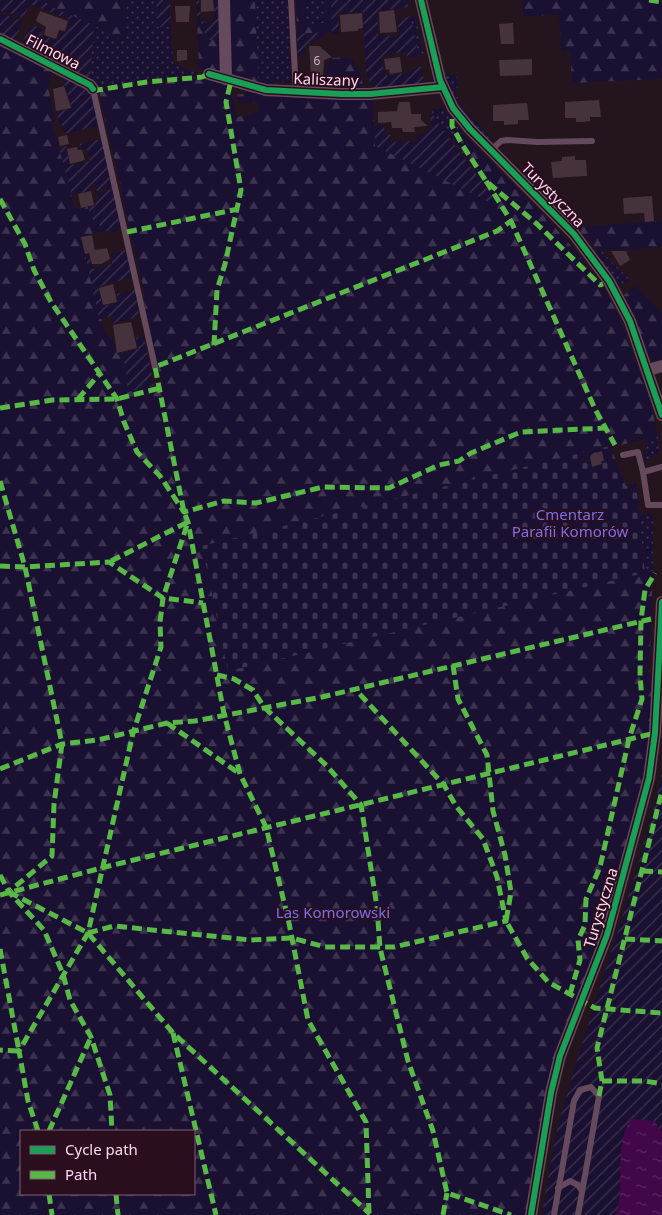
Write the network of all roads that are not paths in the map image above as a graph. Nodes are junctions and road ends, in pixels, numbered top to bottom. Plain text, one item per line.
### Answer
1 (224, 0) edge
2 (292, 0) edge
3 (421, 0) edge
4 (0, 38) edge
5 (209, 74) dead end
6 (226, 79) junction
7 (443, 87) junction
8 (93, 89) joint
9 (296, 92) junction
10 (592, 141) dead end
11 (491, 150) junction
12 (662, 366) edge
13 (156, 367) dead end
14 (648, 370) junction
15 (662, 415) edge
16 (623, 455) dead end
17 (662, 467) edge
18 (643, 472) junction
19 (662, 505) edge
20 (662, 602) edge
21 (660, 690) edge
22 (558, 1189) junction
23 (582, 1192) junction
24 (530, 1215) edge
25 (554, 1215) edge
26 (578, 1215) edge

1 - 6 street
2 - 9 lane
3 - 7 street, Turystyczna
4 - 8 street, Filmowa
5 - 6 street, Kaliszany
6 - 9 street, Kaliszany
7 - 9 street, Kaliszany
7 - 11 street, Turystyczna
8 - 13 lane
10 - 11 lane
11 - 14 street, Turystyczna
12 - 14 street
14 - 15 street, Turystyczna
16 - 18 lane
17 - 18 lane
18 - 19 lane
20 - 21 street, Turystyczna
21 - 24 street, Turystyczna
22 - 23 lane
22 - 23 lane
22 - 25 lane
23 - 26 lane

